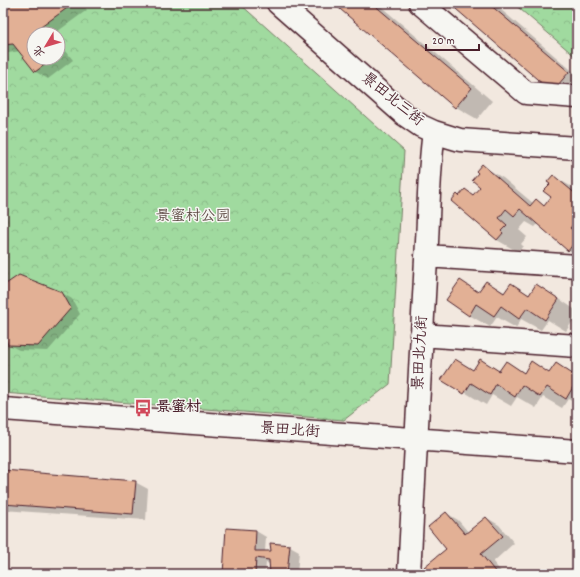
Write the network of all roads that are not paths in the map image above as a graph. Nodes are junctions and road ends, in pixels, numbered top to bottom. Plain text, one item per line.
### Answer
1 (278, 3) edge
2 (420, 3) edge
3 (577, 97) edge
4 (434, 132) junction
5 (577, 148) edge
6 (426, 256) junction
7 (577, 266) edge
8 (421, 335) junction
9 (577, 346) edge
10 (3, 409) edge
11 (416, 440) junction
12 (577, 451) edge
13 (409, 574) edge

1 - 4 street, 景田北三街
2 - 3 street
4 - 5 street, 景田北三街
4 - 6 street, 景田北九街
6 - 7 street
6 - 8 street, 景田北九街
8 - 9 street
8 - 11 street, 景田北九街
10 - 11 street, 景田北街
11 - 12 street, 景田北街
11 - 13 street, 景田北九街

